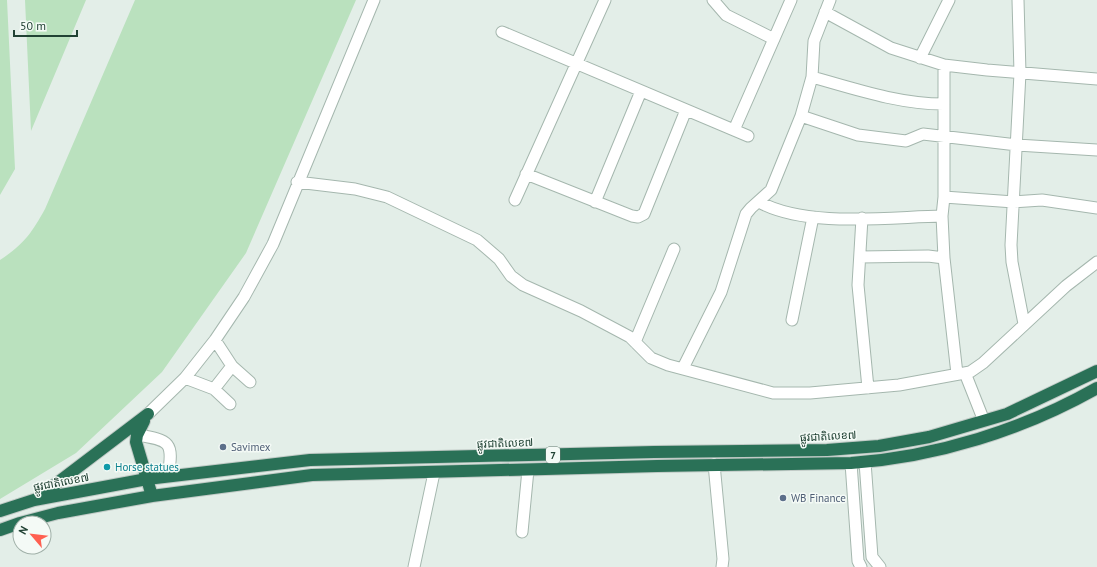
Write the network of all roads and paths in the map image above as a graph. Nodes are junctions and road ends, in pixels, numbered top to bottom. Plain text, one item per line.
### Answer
1 (374, 0) edge
2 (605, 0) edge
3 (713, 0) edge
4 (791, 0) edge
5 (830, 0) edge
6 (949, 0) edge
7 (1018, 0) edge
8 (825, 12) junction
9 (502, 32) dead end
10 (774, 39) junction
11 (920, 58) junction
12 (576, 64) junction
13 (944, 65) junction
14 (1020, 73) junction
15 (812, 77) junction
16 (1097, 79) edge
17 (641, 91) junction
18 (944, 104) junction
19 (686, 110) junction
20 (801, 116) junction
21 (734, 130) junction
22 (748, 136) dead end
23 (945, 136) junction
24 (1017, 146) junction
25 (1097, 150) edge
26 (526, 174) junction
27 (297, 182) junction
28 (944, 197) junction
29 (515, 200) dead end
30 (595, 202) junction
31 (759, 202) junction
32 (1014, 202) junction
33 (1097, 208) edge
34 (942, 216) junction
35 (812, 217) junction
36 (862, 218) junction
37 (674, 249) dead end
38 (860, 257) junction
39 (944, 258) junction
40 (1097, 262) edge
41 (792, 320) dead end
42 (1024, 324) junction
43 (216, 340) junction
44 (635, 342) junction
45 (232, 366) junction
46 (683, 368) junction
47 (1097, 371) edge
48 (961, 374) junction
49 (185, 378) junction
50 (250, 382) dead end
51 (868, 388) junction
52 (1097, 388) edge
53 (214, 389) junction
54 (230, 404) dead end
55 (148, 414) junction
56 (1007, 414) junction
57 (984, 421) junction
58 (1012, 427) junction
59 (137, 435) junction
60 (654, 452) junction
61 (460, 458) junction
62 (310, 460) junction
63 (865, 462) junction
64 (851, 463) junction
65 (714, 464) junction
66 (656, 466) junction
67 (528, 470) junction
68 (460, 472) junction
69 (434, 473) junction
70 (312, 475) junction
71 (168, 476) junction
72 (147, 479) junction
73 (152, 496) junction
74 (34, 500) junction
75 (0, 511) edge
76 (50, 515) edge
77 (12, 526) edge
78 (0, 530) edge
79 (522, 532) dead end
80 (414, 567) edge
81 (722, 567) edge
82 (861, 567) edge
83 (880, 567) edge

1 - 27 street
2 - 12 street
3 - 10 street
4 - 10 street
5 - 8 street
6 - 11 street
7 - 14 street
8 - 11 street
8 - 15 street
9 - 12 street
10 - 21 street
11 - 13 street
12 - 17 street
12 - 26 street
13 - 14 street
13 - 18 street
14 - 16 street
14 - 24 street
15 - 18 street
15 - 20 street
17 - 19 street
17 - 30 street
18 - 23 street
19 - 21 street
19 - 30 street
20 - 23 street
20 - 31 street
21 - 22 street
23 - 24 street
23 - 28 street
24 - 25 street
24 - 32 street
26 - 29 street
26 - 30 street
27 - 43 street
27 - 44 street
28 - 32 street
28 - 34 street
31 - 35 street
31 - 46 street
32 - 33 street
32 - 42 street
34 - 36 street
34 - 39 street
35 - 36 street
35 - 41 street
36 - 38 street
37 - 44 street
38 - 39 street
38 - 51 street
39 - 48 street
40 - 42 street
42 - 48 street
43 - 45 street
43 - 49 street
44 - 46 street
45 - 50 street
45 - 53 street
46 - 51 street
47 - 56 highway, ផ្លូវជាតិលេខ៧ / 7
48 - 51 street
48 - 57 street
49 - 53 street
49 - 55 street
52 - 58 highway, 7
53 - 54 street
55 - 59 highway
55 - 74 highway
56 - 57 highway, ផ្លូវជាតិលេខ៧ / 7
56 - 58 highway
57 - 60 highway, ផ្លូវជាតិលេខ៧ / 7
58 - 63 highway, 7
59 - 71 street
59 - 72 highway
60 - 61 highway, ផ្លូវជាតិលេខ៧ / 7
60 - 66 highway
61 - 62 highway, ផ្លូវជាតិលេខ៧ / 7
61 - 68 highway
62 - 70 highway
62 - 71 highway, ផ្លូវជាតិលេខ៧ / 7
63 - 64 highway, 7
63 - 83 street
64 - 65 highway, 7
64 - 82 street
65 - 66 highway, 7
65 - 81 street
66 - 67 highway, 7
67 - 68 highway, 7
67 - 79 street
68 - 69 highway, 7
69 - 70 highway, 7
69 - 80 street
70 - 73 highway, 7
71 - 72 highway, ផ្លូវជាតិលេខ៧ / 7
72 - 73 highway
72 - 74 highway, ផ្លូវជាតិលេខ៧ / 7
73 - 76 highway, 7
74 - 75 highway, ផ្លូវជាតិលេខ៧ / 7
77 - 78 highway, 7

